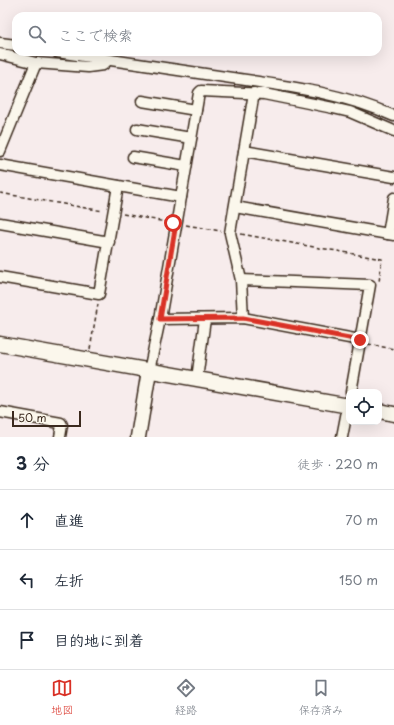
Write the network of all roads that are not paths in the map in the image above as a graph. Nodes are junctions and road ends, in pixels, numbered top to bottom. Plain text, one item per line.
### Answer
1 (0, 43) edge
2 (12, 45) edge
3 (0, 54) edge
4 (82, 56) edge
5 (108, 60) junction
6 (36, 63) junction
7 (254, 93) junction
8 (142, 101) dead end
9 (196, 110) junction
10 (394, 116) edge
11 (137, 129) dead end
12 (394, 131) edge
13 (191, 138) junction
14 (0, 151) edge
15 (244, 151) junction
16 (133, 157) dead end
17 (0, 165) edge
18 (186, 166) junction
19 (394, 177) edge
20 (118, 186) junction
21 (181, 197) junction
22 (394, 198) edge
23 (235, 207) junction
24 (0, 223) edge
25 (391, 234) edge
26 (108, 242) junction
27 (0, 277) edge
28 (241, 280) junction
29 (243, 318) junction
30 (160, 319) junction
31 (205, 319) junction
32 (364, 342) junction
33 (0, 344) edge
34 (149, 371) junction
35 (197, 379) junction
36 (352, 389) edge
37 (346, 404) edge
38 (0, 412) edge
39 (382, 412) edge
40 (394, 414) edge
41 (346, 418) edge
42 (60, 437) edge
43 (138, 437) edge
44 (342, 437) edge

1 - 2 street
3 - 6 street
4 - 5 street
5 - 6 street
5 - 10 street
6 - 14 street
7 - 9 street
7 - 12 street
7 - 15 street
8 - 9 street
9 - 13 street
11 - 13 street
13 - 18 street
15 - 19 street
15 - 23 street
16 - 18 street
17 - 20 street
18 - 21 street
20 - 21 street
20 - 26 street
21 - 30 street
22 - 25 street
23 - 25 street
23 - 28 street
24 - 26 street
26 - 27 street
28 - 29 street
28 - 32 street
29 - 31 street
29 - 32 street
30 - 31 street
30 - 34 street
31 - 35 street
32 - 36 street
33 - 34 street
34 - 35 street
34 - 43 street
35 - 37 street
38 - 42 street
39 - 40 street
41 - 44 street

